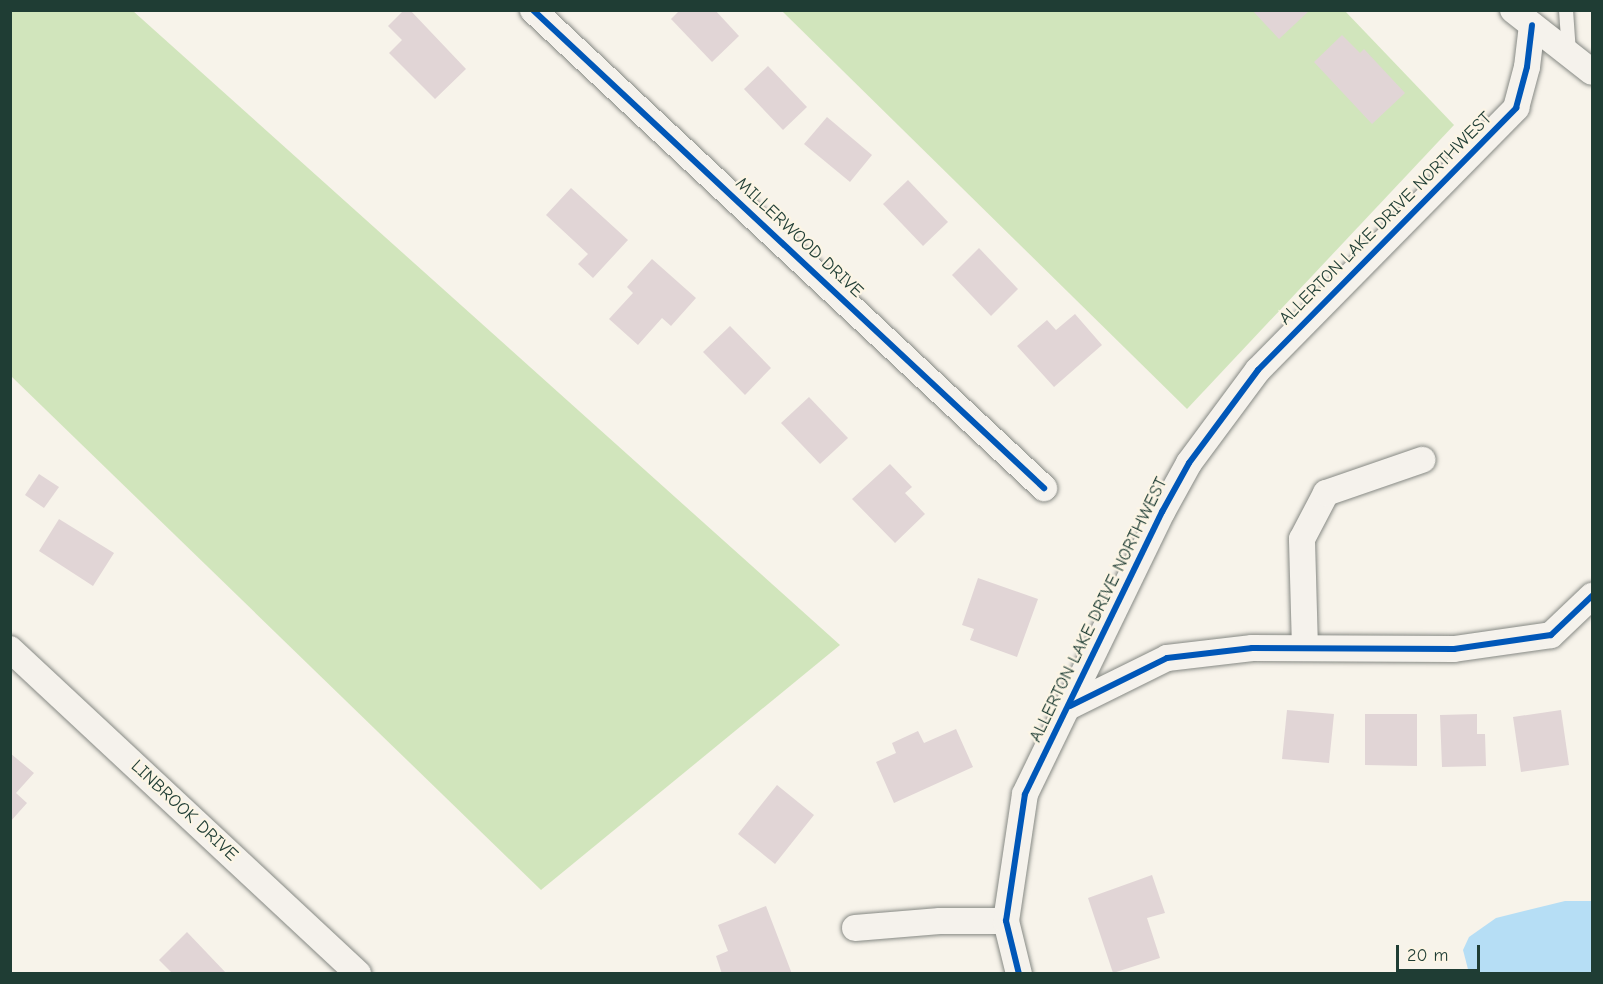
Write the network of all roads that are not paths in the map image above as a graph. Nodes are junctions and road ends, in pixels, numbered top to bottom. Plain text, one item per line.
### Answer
1 (533, 10) edge
2 (1566, 10) edge
3 (1523, 18) edge
4 (1570, 55) junction
5 (1593, 72) edge
6 (1422, 460) dead end
7 (1044, 488) dead end
8 (1593, 596) edge
9 (10, 648) edge
10 (1305, 648) junction
11 (1070, 706) junction
12 (1006, 921) junction
13 (855, 928) dead end
14 (358, 974) edge
15 (1018, 974) edge

1 - 7 street, MILLERWOOD DRIVE
2 - 4 lane
3 - 4 street
3 - 11 street, ALLERTON LAKE DRIVE NORTHWEST
4 - 5 street
6 - 10 street
8 - 10 street
9 - 14 street, LINBROOK DRIVE
10 - 11 street
11 - 12 street, ALLERTON LAKE DRIVE NORTHWEST
12 - 13 street
12 - 15 street, ALLERTON LAKE DRIVE NORTHWEST

